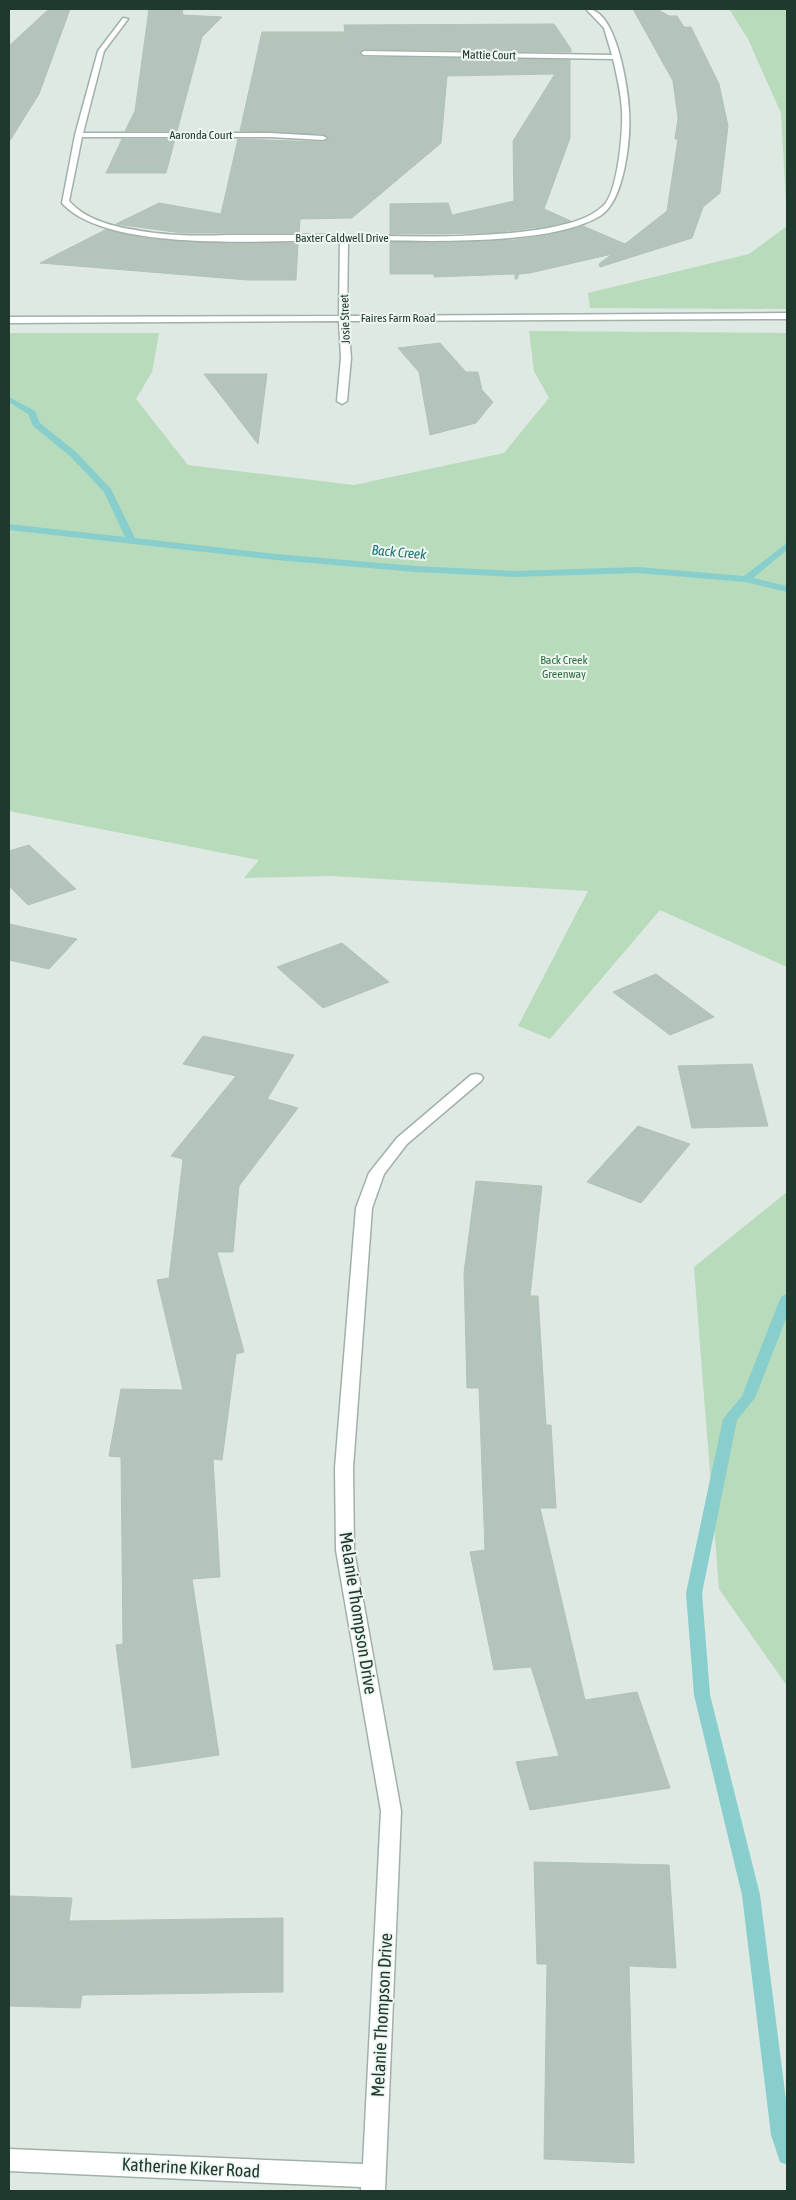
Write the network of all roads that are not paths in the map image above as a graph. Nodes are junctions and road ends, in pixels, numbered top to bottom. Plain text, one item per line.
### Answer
1 (589, 9) edge
2 (125, 19) dead end
3 (364, 53) dead end
4 (615, 57) junction
5 (79, 135) junction
6 (323, 138) dead end
7 (344, 238) junction
8 (787, 316) edge
9 (343, 318) junction
10 (9, 320) edge
11 (342, 400) dead end
12 (476, 1078) dead end
13 (9, 2160) edge
14 (374, 2184) edge

1 - 4 street, Baxter Caldwell Drive
2 - 5 street, Baxter Caldwell Drive
3 - 4 street, Mattie Court
4 - 7 street, Baxter Caldwell Drive
5 - 6 street, Aaronda Court
5 - 7 street, Baxter Caldwell Drive
7 - 9 street, Josie Street
8 - 9 street, Faires Farm Road
9 - 10 street, Faires Farm Road
9 - 11 street, Josie Street
12 - 14 street, Melanie Thompson Drive
13 - 14 street, Katherine Kiker Road

